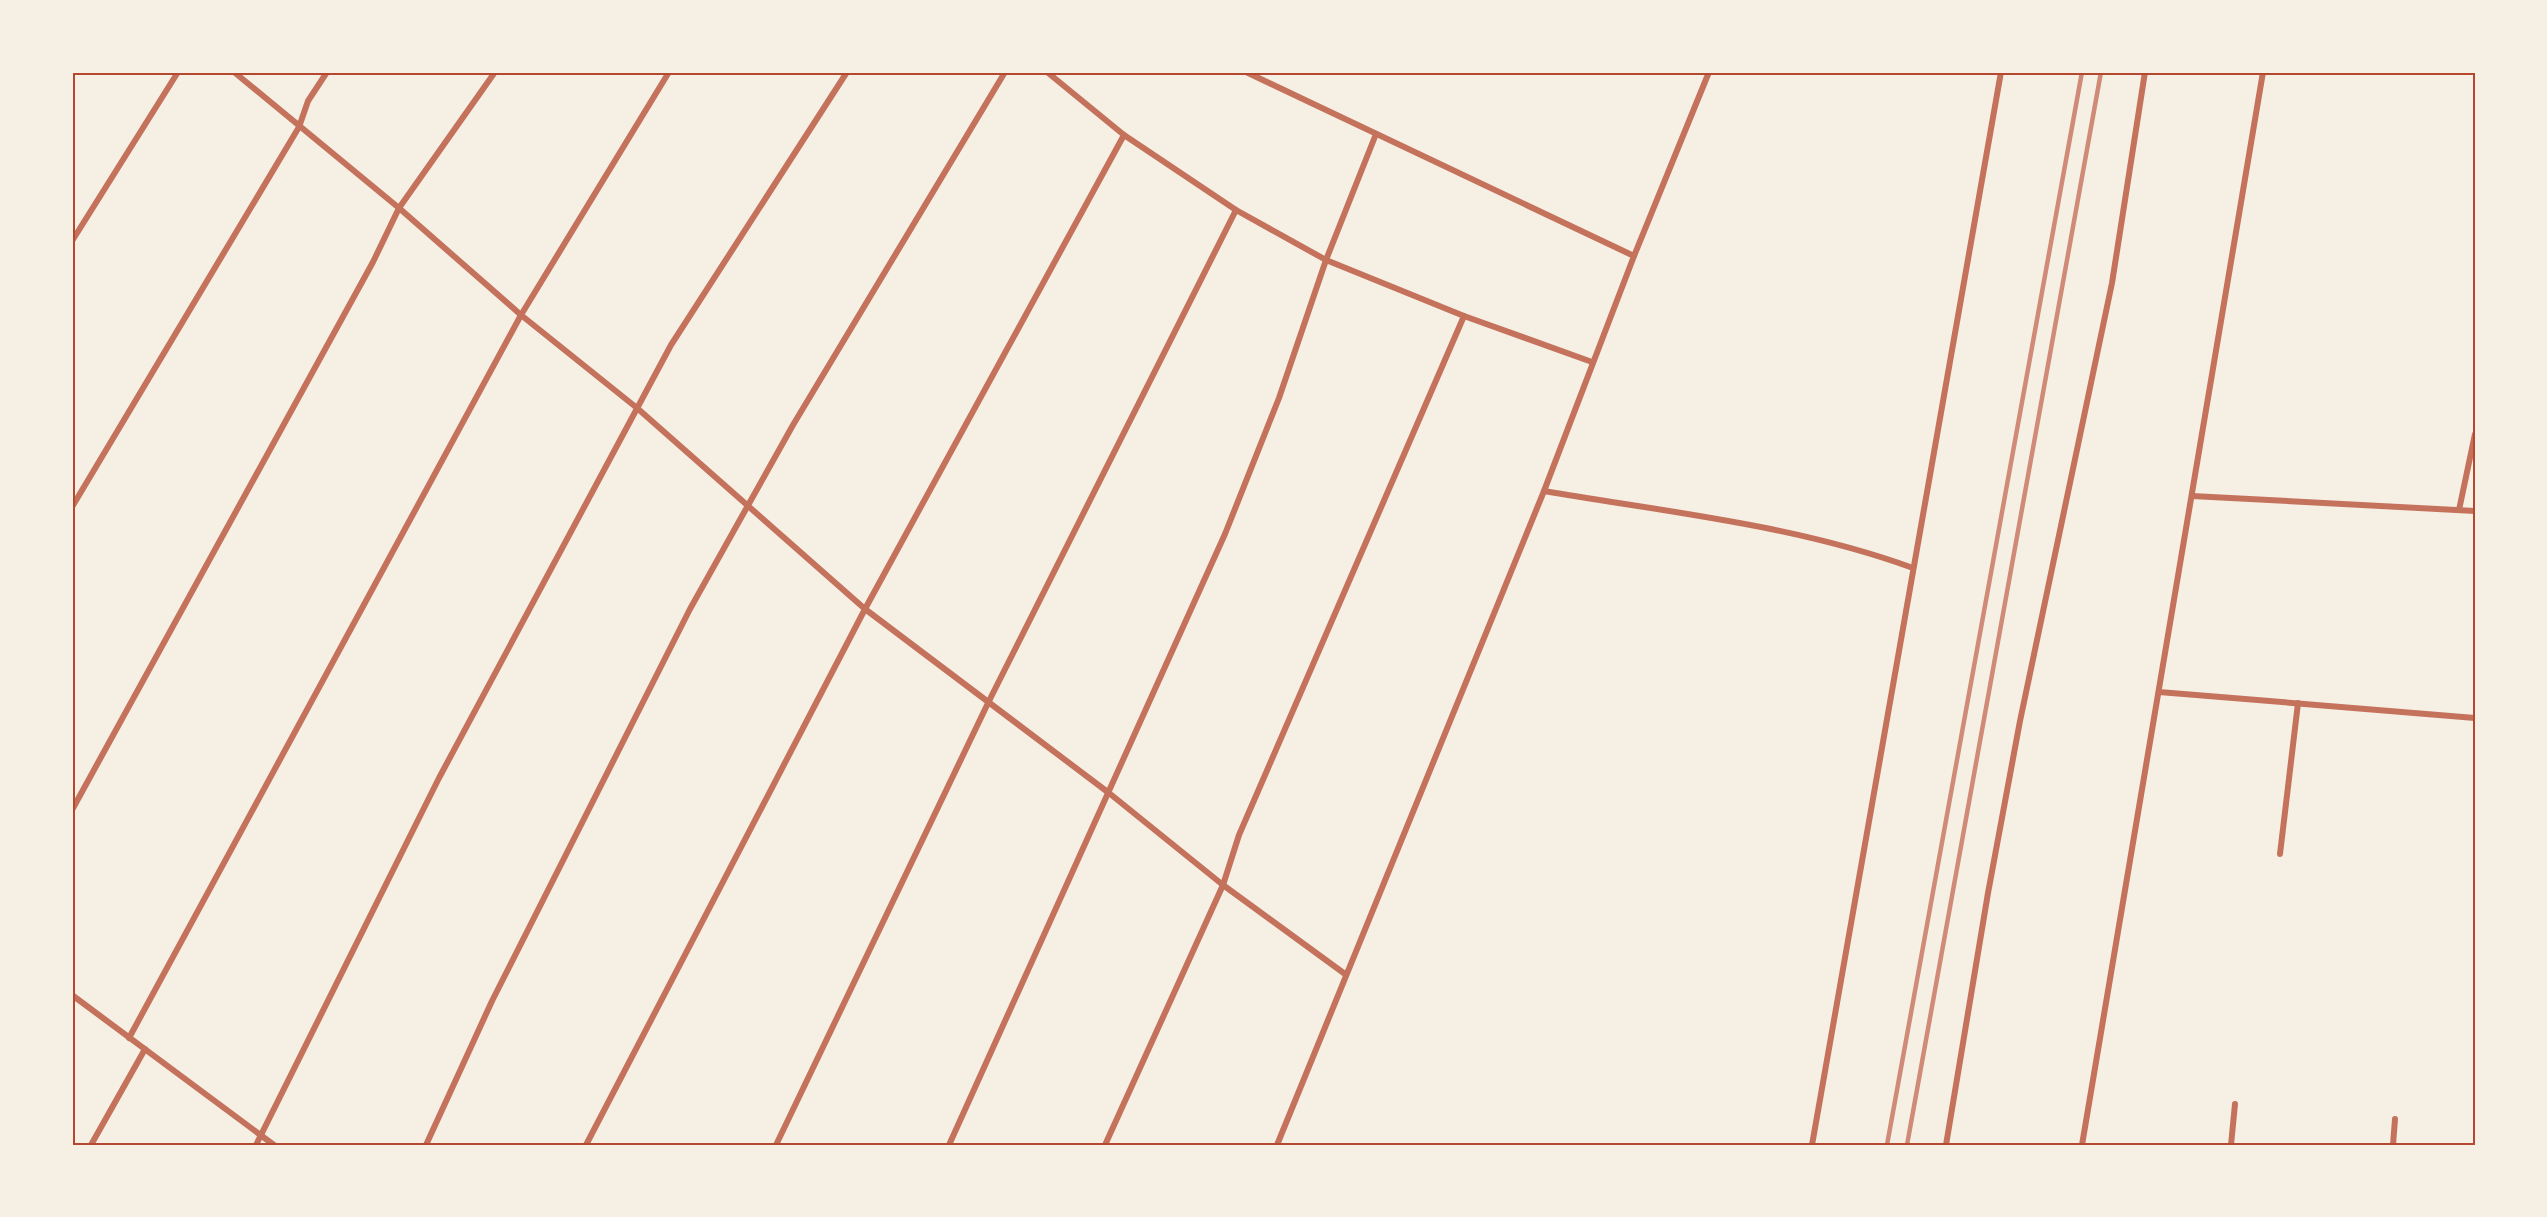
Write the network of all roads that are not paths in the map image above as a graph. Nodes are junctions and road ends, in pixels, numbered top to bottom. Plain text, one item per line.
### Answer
1 (178, 72) edge
2 (234, 72) edge
3 (327, 72) edge
4 (495, 72) edge
5 (669, 72) edge
6 (847, 72) edge
7 (1005, 72) edge
8 (1047, 72) edge
9 (1246, 72) edge
10 (1708, 72) edge
11 (2001, 72) edge
12 (2145, 72) edge
13 (2263, 72) edge
14 (299, 127) junction
15 (1376, 134) junction
16 (1124, 135) junction
17 (399, 208) junction
18 (1236, 210) junction
19 (72, 241) edge
20 (1634, 256) junction
21 (1326, 260) junction
22 (521, 315) junction
23 (1464, 316) junction
24 (1592, 362) junction
25 (637, 408) junction
26 (2475, 434) edge
27 (1544, 491) junction
28 (2192, 496) junction
29 (72, 507) edge
30 (748, 507) junction
31 (2459, 510) junction
32 (2475, 511) edge
33 (1913, 568) junction
34 (865, 609) junction
35 (2159, 692) junction
36 (989, 701) junction
37 (2298, 703) junction
38 (2475, 718) edge
39 (1109, 792) junction
40 (72, 810) edge
41 (2280, 854) dead end
42 (1222, 885) junction
43 (1345, 974) junction
44 (72, 994) edge
45 (129, 1038) junction
46 (145, 1049) junction
47 (2235, 1104) dead end
48 (2395, 1119) dead end
49 (261, 1135) junction
50 (91, 1145) edge
51 (256, 1145) edge
52 (274, 1145) edge
53 (426, 1145) edge
54 (586, 1145) edge
55 (776, 1145) edge
56 (949, 1145) edge
57 (1105, 1145) edge
58 (1277, 1145) edge
59 (1812, 1145) edge
60 (1946, 1145) edge
61 (2082, 1145) edge
62 (2231, 1145) edge
63 (2393, 1145) edge

1 - 19 street
2 - 14 street
3 - 14 street
4 - 17 street
5 - 22 street
6 - 25 street
7 - 30 street
8 - 16 street
9 - 15 street
10 - 20 street
11 - 33 street
12 - 60 street
13 - 28 street
14 - 17 street
14 - 29 street
15 - 20 street
15 - 21 street
16 - 18 street
16 - 34 street
17 - 22 street
17 - 40 street
18 - 21 street
18 - 36 street
20 - 24 street
21 - 23 street
21 - 39 street
22 - 25 street
22 - 45 street
23 - 24 street
23 - 42 street
24 - 27 street
25 - 30 street
25 - 49 street
26 - 31 street
27 - 33 street
27 - 43 street
28 - 31 street
28 - 35 street
30 - 34 street
30 - 53 street
31 - 32 street
33 - 59 street
34 - 36 street
34 - 54 street
35 - 37 street
35 - 61 street
36 - 39 street
36 - 55 street
37 - 38 street
37 - 41 street
39 - 42 street
39 - 56 street
42 - 43 street
42 - 57 street
43 - 58 street
44 - 45 street
45 - 46 street
46 - 49 street
46 - 50 street
47 - 62 street
48 - 63 street
49 - 51 street
49 - 52 street

